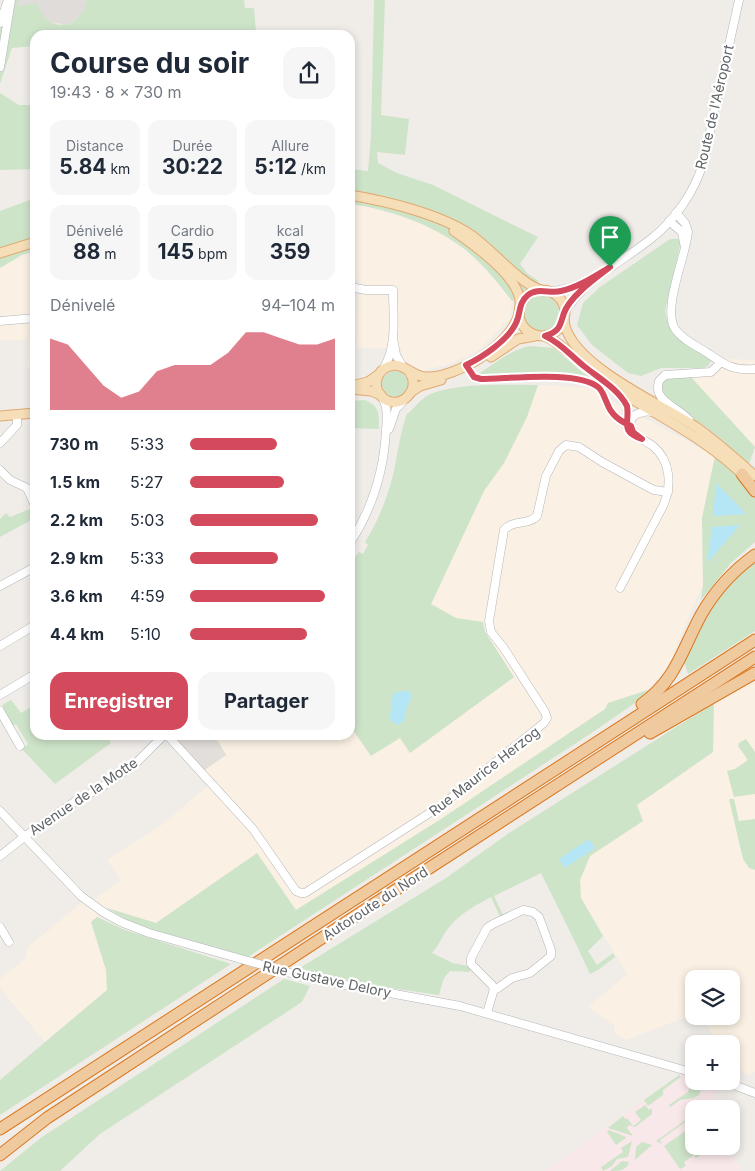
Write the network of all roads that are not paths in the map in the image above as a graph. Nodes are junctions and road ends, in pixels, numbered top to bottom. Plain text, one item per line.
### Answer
1 (739, 0) edge
2 (9, 3) edge
3 (0, 21) edge
4 (5, 33) junction
5 (0, 42) edge
6 (0, 55) edge
7 (0, 67) edge
8 (355, 196) edge
9 (409, 209) junction
10 (676, 213) junction
11 (669, 221) junction
12 (30, 244) edge
13 (0, 253) edge
14 (683, 253) junction
15 (610, 267) junction
16 (355, 288) edge
17 (547, 291) junction
18 (520, 309) junction
19 (564, 316) junction
20 (30, 318) edge
21 (0, 321) edge
22 (393, 336) junction
23 (542, 336) junction
24 (721, 362) junction
25 (468, 367) junction
26 (405, 368) junction
27 (755, 369) edge
28 (380, 373) junction
29 (355, 386) edge
30 (614, 388) junction
31 (355, 389) edge
32 (411, 392) junction
33 (381, 395) junction
34 (404, 399) junction
35 (657, 413) junction
36 (30, 414) edge
37 (0, 416) edge
38 (17, 417) junction
39 (30, 418) edge
40 (0, 422) edge
41 (628, 425) junction
42 (693, 426) junction
43 (0, 443) edge
44 (385, 446) junction
45 (0, 470) edge
46 (742, 474) junction
47 (755, 476) edge
48 (755, 487) edge
49 (755, 491) edge
50 (668, 492) junction
51 (30, 495) edge
52 (355, 534) edge
53 (755, 548) edge
54 (755, 554) edge
55 (30, 570) edge
56 (731, 576) junction
57 (0, 586) edge
58 (620, 588) dead end
59 (30, 628) edge
60 (755, 640) edge
61 (0, 646) edge
62 (755, 657) edge
63 (755, 673) edge
64 (30, 677) edge
65 (0, 695) edge
66 (0, 711) edge
67 (161, 740) edge
68 (171, 740) edge
69 (20, 746) dead end
70 (585, 749) junction
71 (599, 758) junction
72 (0, 811) edge
73 (24, 837) junction
74 (0, 856) edge
75 (0, 927) edge
76 (9, 942) dead end
77 (494, 989) junction
78 (486, 1013) junction
79 (685, 1070) edge
80 (740, 1087) edge
81 (755, 1093) edge
82 (0, 1129) edge
83 (0, 1155) edge

1 - 10 street, Route de l'Aéroport
2 - 3 street
2 - 4 street
3 - 4 street
4 - 7 street
5 - 6 street
8 - 9 main road
9 - 17 main road
9 - 18 main road
10 - 11 street, Route de l'Aéroport
10 - 14 street
11 - 14 street
11 - 15 street, Route de l'Aéroport
12 - 13 main road
14 - 24 street
15 - 17 street, Route de l'Aéroport
15 - 19 street, Route de l'Aéroport
16 - 22 street
17 - 18 main road
17 - 19 main road
18 - 23 main road
18 - 25 main road
19 - 23 main road
19 - 42 main road
20 - 21 street
22 - 26 street
22 - 28 street
23 - 25 main road
23 - 30 main road
24 - 27 street
24 - 42 street
25 - 26 main road
25 - 32 main road
25 - 41 street
26 - 28 main road
26 - 32 main road
28 - 29 main road
28 - 33 main road
30 - 35 main road
30 - 41 street
31 - 33 main road
32 - 34 main road
33 - 34 main road
33 - 44 street
34 - 44 street
35 - 41 street
35 - 46 main road
36 - 38 main road
37 - 38 main road
38 - 39 main road
38 - 40 main road
38 - 43 street
41 - 50 street
42 - 47 main road
44 - 52 street
45 - 51 street
46 - 48 main road
46 - 49 highway
50 - 58 street
50 - 68 street, Rue Maurice Herzog
53 - 56 highway
54 - 56 highway
55 - 57 street
56 - 70 highway
59 - 61 street
60 - 70 highway, Autoroute du Nord
62 - 71 highway, Autoroute du Nord
63 - 71 highway
64 - 65 street
66 - 69 street
67 - 73 street, Avenue de la Motte
70 - 82 highway, Autoroute du Nord
71 - 83 highway, Autoroute du Nord
72 - 73 street, Rue Gustave Delory
73 - 74 street, Avenue de la Motte
73 - 78 street, Rue Gustave Delory, bridge
75 - 76 street
77 - 77 street
77 - 78 street
78 - 79 street, Rue Gustave Delory
80 - 81 street

